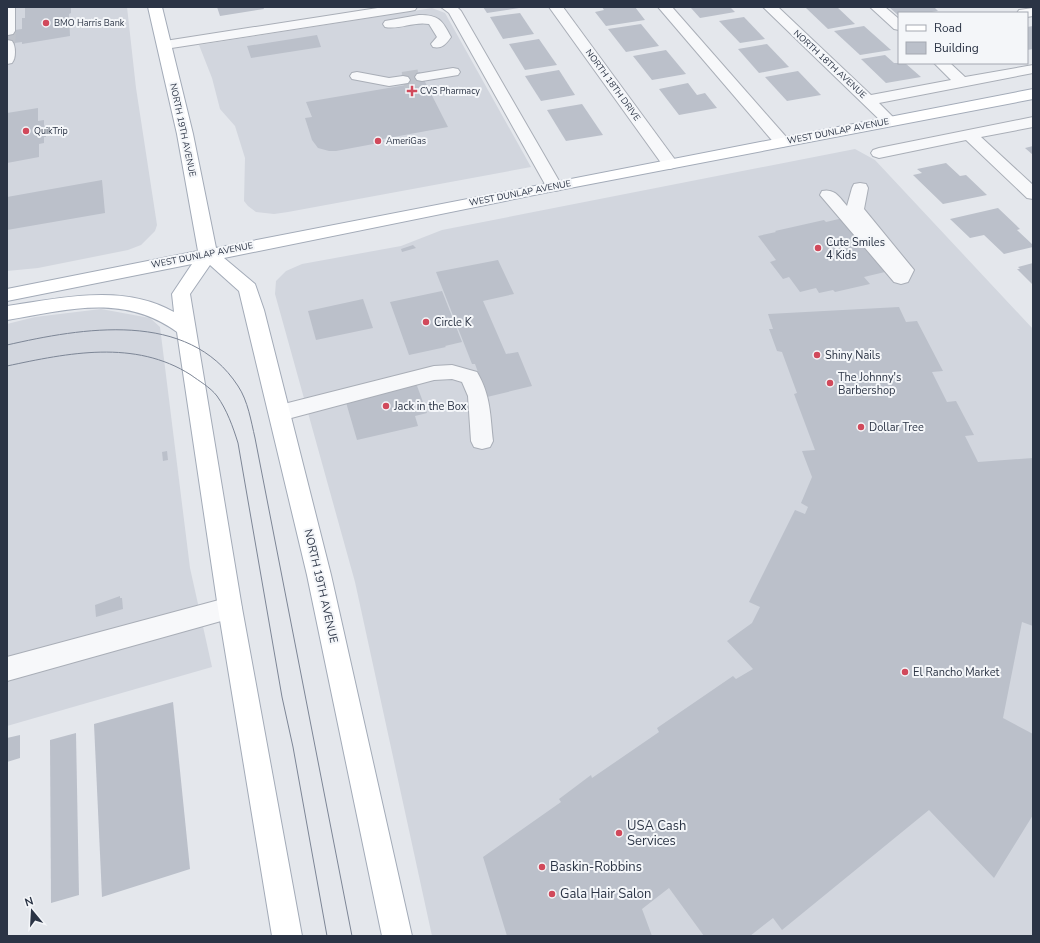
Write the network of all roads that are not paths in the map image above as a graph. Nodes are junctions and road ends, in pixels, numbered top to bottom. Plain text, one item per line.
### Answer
1 (8, 7) edge
2 (156, 7) edge
3 (410, 7) edge
4 (448, 7) edge
5 (556, 7) edge
6 (665, 7) edge
7 (770, 7) edge
8 (877, 7) edge
9 (898, 25) edge
10 (376, 26) dead end
11 (353, 29) dead end
12 (8, 37) edge
13 (438, 44) dead end
14 (165, 45) junction
15 (230, 46) dead end
16 (7, 60) edge
17 (942, 64) edge
18 (1033, 69) edge
19 (453, 72) dead end
20 (358, 76) dead end
21 (422, 77) tunnel mouth
22 (403, 80) tunnel mouth
23 (962, 82) junction
24 (1033, 94) edge
25 (868, 100) junction
26 (889, 121) junction
27 (1033, 122) edge
28 (969, 135) junction
29 (782, 142) junction
30 (879, 153) dead end
31 (670, 164) junction
32 (554, 186) junction
33 (860, 188) dead end
34 (1033, 194) edge
35 (828, 195) dead end
36 (208, 254) junction
37 (7, 295) edge
38 (7, 313) edge
39 (186, 329) junction
40 (280, 413) junction
41 (482, 441) dead end
42 (230, 608) junction
43 (7, 669) edge
44 (287, 936) edge
45 (397, 936) edge

1 - 12 street
2 - 14 main road, NORTH 19TH AVENUE
3 - 14 street
4 - 32 street
5 - 31 street, NORTH 18TH DRIVE
6 - 29 street
7 - 25 street, NORTH 18TH AVENUE
8 - 9 street
10 - 13 street
11 - 15 street
12 - 16 street
14 - 36 main road, NORTH 19TH AVENUE
17 - 23 street
18 - 23 street
19 - 21 street
20 - 22 street
23 - 25 street
24 - 26 main road, WEST DUNLAP AVENUE
25 - 26 street, NORTH 18TH AVENUE
26 - 29 main road, WEST DUNLAP AVENUE
27 - 28 street
28 - 30 street
28 - 34 street
29 - 31 main road, WEST DUNLAP AVENUE
31 - 32 main road, WEST DUNLAP AVENUE
32 - 36 main road, WEST DUNLAP AVENUE
33 - 35 street
36 - 37 main road, WEST DUNLAP AVENUE
36 - 39 main road
36 - 40 main road, NORTH 19TH AVENUE
38 - 39 main road
39 - 42 main road
40 - 41 street
40 - 45 main road, NORTH 19TH AVENUE
42 - 43 street
42 - 44 main road

